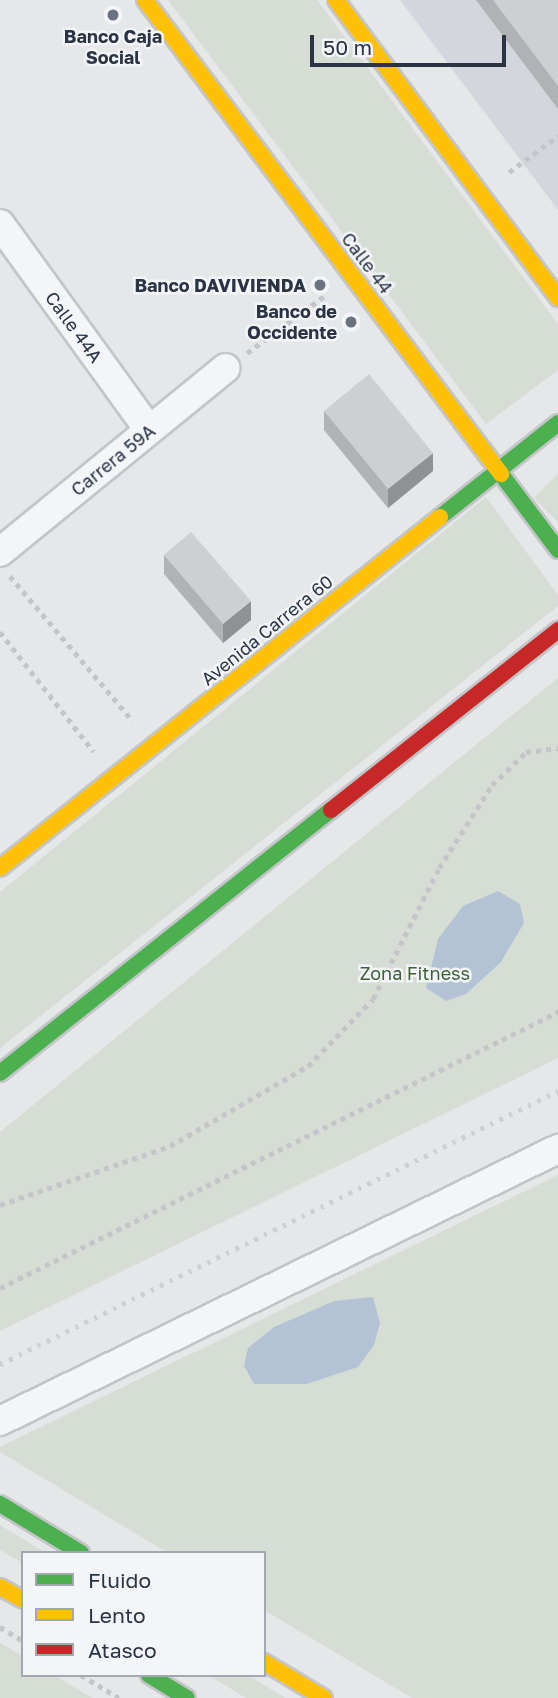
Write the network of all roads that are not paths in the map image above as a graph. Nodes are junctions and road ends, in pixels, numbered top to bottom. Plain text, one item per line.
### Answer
1 (145, 0) edge
2 (337, 0) edge
3 (0, 224) edge
4 (558, 298) edge
5 (226, 368) road end
6 (558, 423) edge
7 (149, 430) junction
8 (498, 470) junction
9 (558, 550) edge
10 (0, 552) edge
11 (558, 629) edge
12 (0, 868) edge
13 (0, 1073) edge
14 (558, 1149) edge
15 (0, 1421) edge
16 (0, 1504) edge
17 (78, 1551) edge
18 (0, 1587) edge
19 (21, 1599) edge
20 (266, 1663) edge
21 (152, 1677) edge
22 (187, 1698) edge
23 (324, 1698) edge

1 - 8 main road, Calle 44
2 - 4 main road
3 - 7 street, Calle 44A
5 - 7 street, Carrera 59A
6 - 8 main road, Avenida Carrera 60
7 - 10 street, Carrera 59A
8 - 9 main road, Calle 44
8 - 12 main road, Avenida Carrera 60
11 - 13 main road
14 - 15 street
16 - 17 main road
18 - 19 main road
20 - 23 main road
21 - 22 main road

